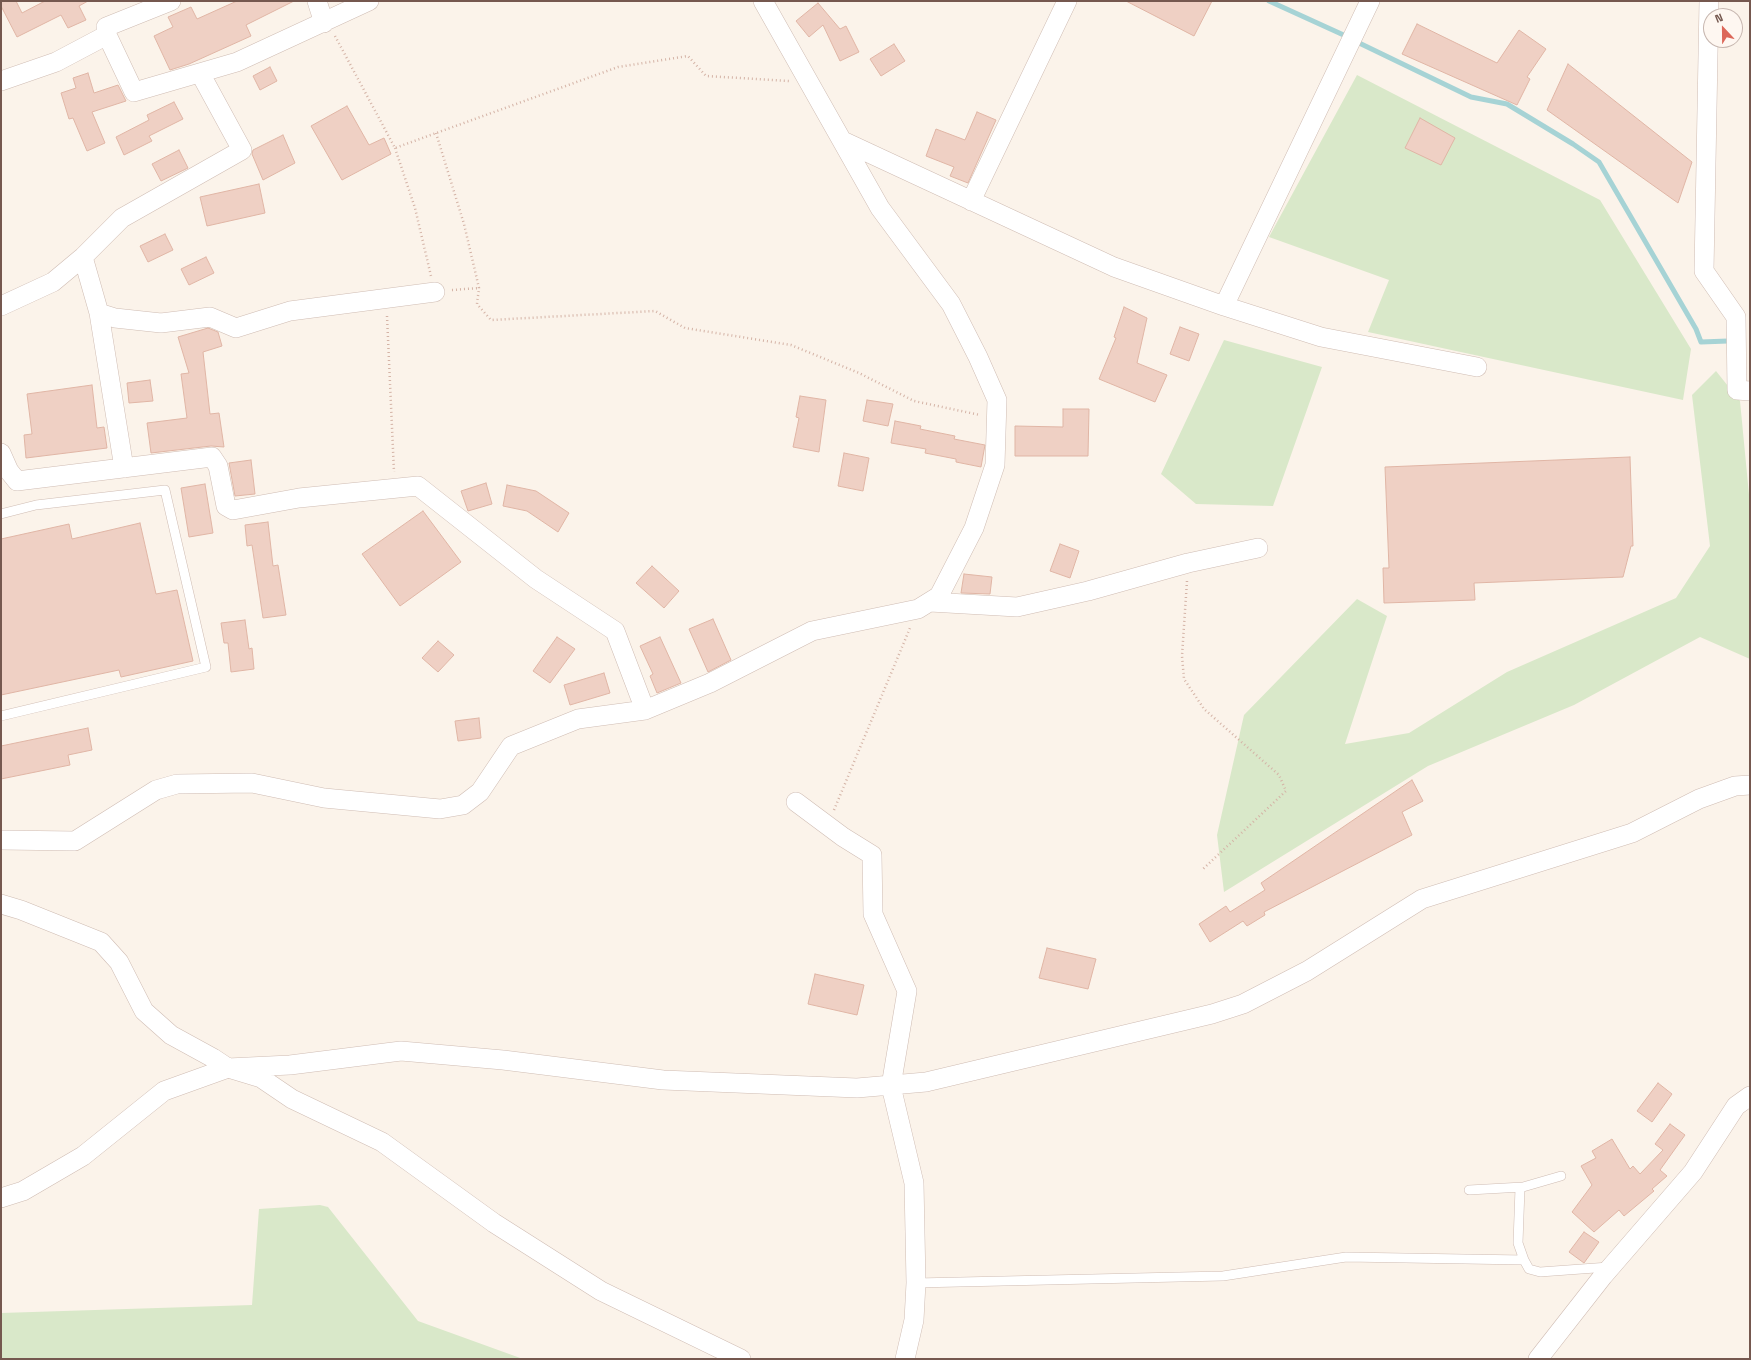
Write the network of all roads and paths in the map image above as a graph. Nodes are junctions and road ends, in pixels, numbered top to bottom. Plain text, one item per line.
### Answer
1 (317, 1) edge
2 (369, 1) edge
3 (763, 1) edge
4 (1067, 1) edge
5 (1370, 1) edge
6 (1709, 1) edge
7 (163, 3) edge
8 (325, 22) junction
9 (107, 35) junction
10 (200, 73) junction
11 (808, 80) junction
12 (1, 81) edge
13 (436, 133) junction
14 (843, 141) junction
15 (395, 148) junction
16 (971, 200) junction
17 (82, 257) junction
18 (479, 288) junction
19 (435, 292) junction
20 (387, 298) junction
21 (1, 306) edge
22 (1224, 306) junction
23 (99, 313) junction
24 (1477, 367) dead end
25 (1750, 391) edge
26 (996, 419) junction
27 (1, 453) edge
28 (124, 468) junction
29 (394, 488) junction
30 (1, 514) edge
31 (1258, 548) dead end
32 (1188, 563) junction
33 (924, 606) junction
34 (645, 710) junction
35 (1, 716) edge
36 (1743, 786) edge
37 (796, 802) dead end
38 (828, 825) junction
39 (1, 840) edge
40 (1202, 870) dead end
41 (1, 904) edge
42 (228, 1068) junction
43 (891, 1086) junction
44 (1750, 1096) edge
45 (1561, 1176) dead end
46 (1520, 1188) junction
47 (1469, 1190) dead end
48 (1, 1198) edge
49 (1524, 1260) junction
50 (1610, 1267) junction
51 (916, 1283) junction
52 (741, 1359) edge
53 (906, 1359) edge
54 (1538, 1359) edge

1 - 8 street
2 - 8 street
3 - 11 street
4 - 16 street
5 - 22 street
6 - 25 street
7 - 9 street
8 - 10 street
8 - 15 path
9 - 10 street
9 - 12 street
10 - 17 street
11 - 13 path
11 - 14 street
13 - 15 path
13 - 18 path
14 - 16 street
14 - 26 street
15 - 19 path
16 - 22 street
17 - 21 street
17 - 23 street
18 - 19 path
18 - 26 path
19 - 20 street
20 - 23 street
20 - 29 path
22 - 24 street
23 - 28 street
26 - 33 street
27 - 28 street
28 - 29 street
29 - 34 street
30 - 35 lane
31 - 32 street
32 - 33 street
32 - 40 path
33 - 34 street
33 - 38 path
34 - 39 street
36 - 43 street
37 - 38 street
38 - 43 street
41 - 42 street
42 - 43 street
42 - 48 street
42 - 52 street
43 - 51 street
44 - 50 street
45 - 46 lane
46 - 47 lane
46 - 49 lane
49 - 50 lane
49 - 51 lane
50 - 54 street
51 - 53 street

